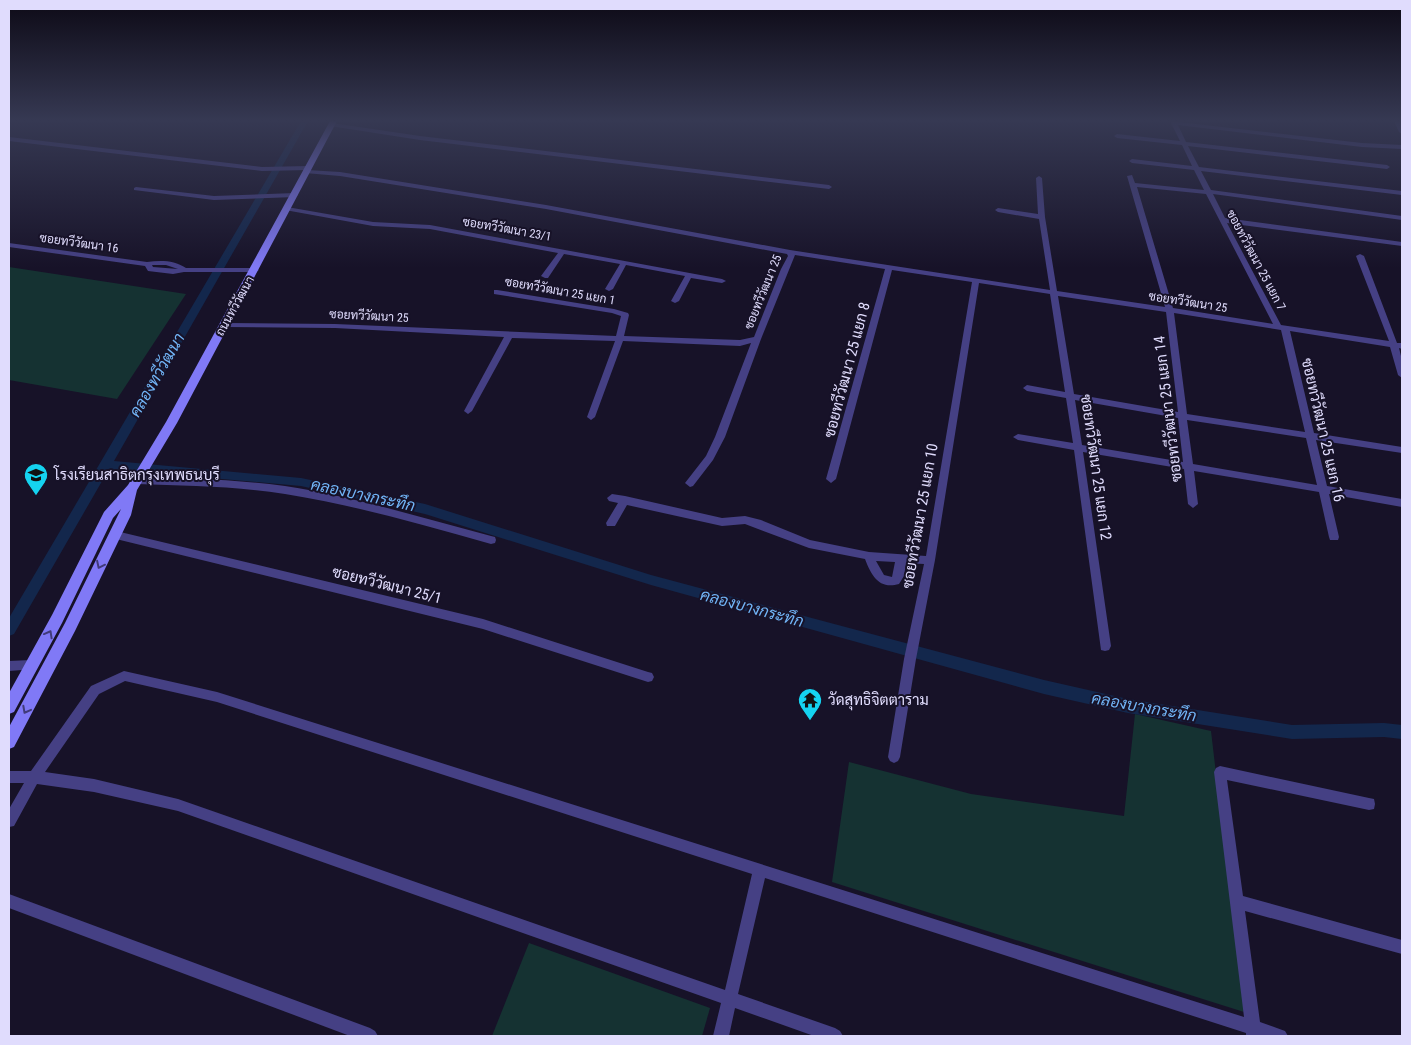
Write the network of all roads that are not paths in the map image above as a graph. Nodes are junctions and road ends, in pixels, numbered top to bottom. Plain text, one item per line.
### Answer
1 (307, 170) joint
2 (685, 170) edge
3 (1198, 170) edge
4 (1211, 170) edge
5 (1130, 176) dead end
6 (1039, 178) dead end
7 (1133, 185) junction
8 (829, 187) dead end
9 (136, 189) dead end
10 (1209, 192) junction
11 (1402, 193) edge
12 (295, 195) junction
13 (287, 209) junction
14 (998, 210) dead end
15 (1042, 218) junction
16 (1402, 218) edge
17 (1222, 220) junction
18 (1402, 244) edge
19 (9, 245) edge
20 (563, 251) junction
21 (790, 252) junction
22 (1360, 256) dead end
23 (624, 263) junction
24 (889, 268) junction
25 (255, 270) junction
26 (689, 274) junction
27 (545, 276) dead end
28 (976, 280) junction
29 (722, 281) dead end
30 (609, 289) dead end
31 (497, 292) dead end
32 (1056, 293) junction
33 (675, 301) dead end
34 (1170, 311) junction
35 (225, 325) junction
36 (1282, 328) junction
37 (509, 334) junction
38 (620, 338) junction
39 (757, 339) junction
40 (1398, 346) edge
41 (1402, 376) edge
42 (1027, 388) dead end
43 (1071, 396) junction
44 (468, 410) dead end
45 (1182, 416) junction
46 (591, 417) dead end
47 (1309, 435) junction
48 (1018, 437) dead end
49 (1077, 447) junction
50 (1402, 450) edge
51 (1188, 467) junction
52 (831, 479) dead end
53 (137, 480) junction
54 (690, 483) dead end
55 (1322, 489) junction
56 (612, 498) dead end
57 (625, 500) junction
58 (1402, 503) edge
59 (1192, 504) dead end
60 (611, 523) dead end
61 (116, 534) junction
62 (1334, 537) dead end
63 (491, 540) dead end
64 (869, 556) junction
65 (901, 559) junction
66 (930, 560) junction
67 (1105, 646) dead end
68 (9, 666) edge
69 (32, 666) junction
70 (648, 677) dead end
71 (9, 707) edge
72 (9, 742) edge
73 (894, 757) dead end
74 (34, 776) junction
75 (9, 777) edge
76 (1369, 804) dead end
77 (9, 821) edge
78 (760, 871) junction
79 (9, 901) edge
80 (1238, 902) junction
81 (1402, 948) edge
82 (730, 999) junction
83 (1253, 1032) edge
84 (370, 1036) edge
85 (721, 1036) edge
86 (835, 1036) edge
87 (1280, 1036) edge

1 - 12 main road, ถนนทวีวัฒนา
1 - 21 street
2 - 8 street
3 - 10 street, ซอยทวีวัฒนา 25 แยก 7
4 - 11 street
5 - 7 street, ซอยทวีวัฒนา 25 แยก 14
6 - 15 street, ซอยทวีวัฒนา 25 แยก 12
7 - 10 street
7 - 34 street, ซอยทวีวัฒนา 25 แยก 14
9 - 12 street
10 - 16 street
10 - 17 street, ซอยทวีวัฒนา 25 แยก 7
12 - 13 main road, ถนนทวีวัฒนา
13 - 20 street, ซอยทวีวัฒนา 23/1
13 - 25 main road, ถนนทวีวัฒนา
14 - 15 street
15 - 32 street, ซอยทวีวัฒนา 25 แยก 12
17 - 18 street
17 - 36 street, ซอยทวีวัฒนา 25 แยก 7
19 - 25 street, ซอยทวีวัฒนา 16
20 - 23 street, ซอยทวีวัฒนา 23/1
20 - 27 street
21 - 24 street, ซอยทวีวัฒนา 25
21 - 39 street, ซอยทวีวัฒนา 25
22 - 40 street
23 - 26 street, ซอยทวีวัฒนา 23/1
23 - 30 street
24 - 28 street, ซอยทวีวัฒนา 25
24 - 52 street, ซอยทวีวัฒนา 25 แยก 8
25 - 35 main road, ถนนทวีวัฒนา
26 - 29 street, ซอยทวีวัฒนา 23/1
26 - 33 street
28 - 32 street, ซอยทวีวัฒนา 25
28 - 66 street, ซอยทวีวัฒนา 25 แยก 10
31 - 38 street, ซอยทวีวัฒนา 25 แยก 1
32 - 34 street, ซอยทวีวัฒนา 25
32 - 43 street, ซอยทวีวัฒนา 25 แยก 12
34 - 36 street, ซอยทวีวัฒนา 25
34 - 45 street, ซอยทวีวัฒนา 25 แยก 14
35 - 37 street, ซอยทวีวัฒนา 25
35 - 53 main road, ถนนทวีวัฒนา
36 - 40 street, ซอยทวีวัฒนา 25
36 - 47 street, ซอยทวีวัฒนา 25 แยก 16
37 - 38 street, ซอยทวีวัฒนา 25
37 - 44 street
38 - 39 street, ซอยทวีวัฒนา 25
38 - 46 street
39 - 54 street
40 - 41 street
42 - 43 street
43 - 45 street
43 - 49 street, ซอยทวีวัฒนา 25 แยก 12
45 - 47 street
45 - 51 street, ซอยทวีวัฒนา 25 แยก 14
47 - 50 street
47 - 55 street, ซอยทวีวัฒนา 25 แยก 16
48 - 49 street
49 - 51 street
49 - 67 street, ซอยทวีวัฒนา 25 แยก 12
51 - 55 street
51 - 59 street, ซอยทวีวัฒนา 25 แยก 14
53 - 61 main road, ถนนทวีวัฒนา
53 - 63 street
69 -> 53 main road, ถนนทวีวัฒนา
55 - 58 street
55 - 62 street, ซอยทวีวัฒนา 25 แยก 16
56 - 57 street
57 - 60 street
57 - 64 street
61 - 70 street, ซอยทวีวัฒนา 25/1
61 -> 72 main road, ถนนทวีวัฒนา
64 - 65 street
64 - 65 street
65 - 66 street
66 - 73 street, ซอยทวีวัฒนา 25 แยก 10
68 - 69 street
69 - 71 main road, ถนนทวีวัฒนา
74 - 75 street
74 - 77 street
74 - 78 street
74 - 82 street
76 - 80 street
78 - 82 street
78 - 83 street
79 - 84 street
80 - 81 street
80 - 83 street
82 - 85 street
82 - 86 street
83 - 87 street

